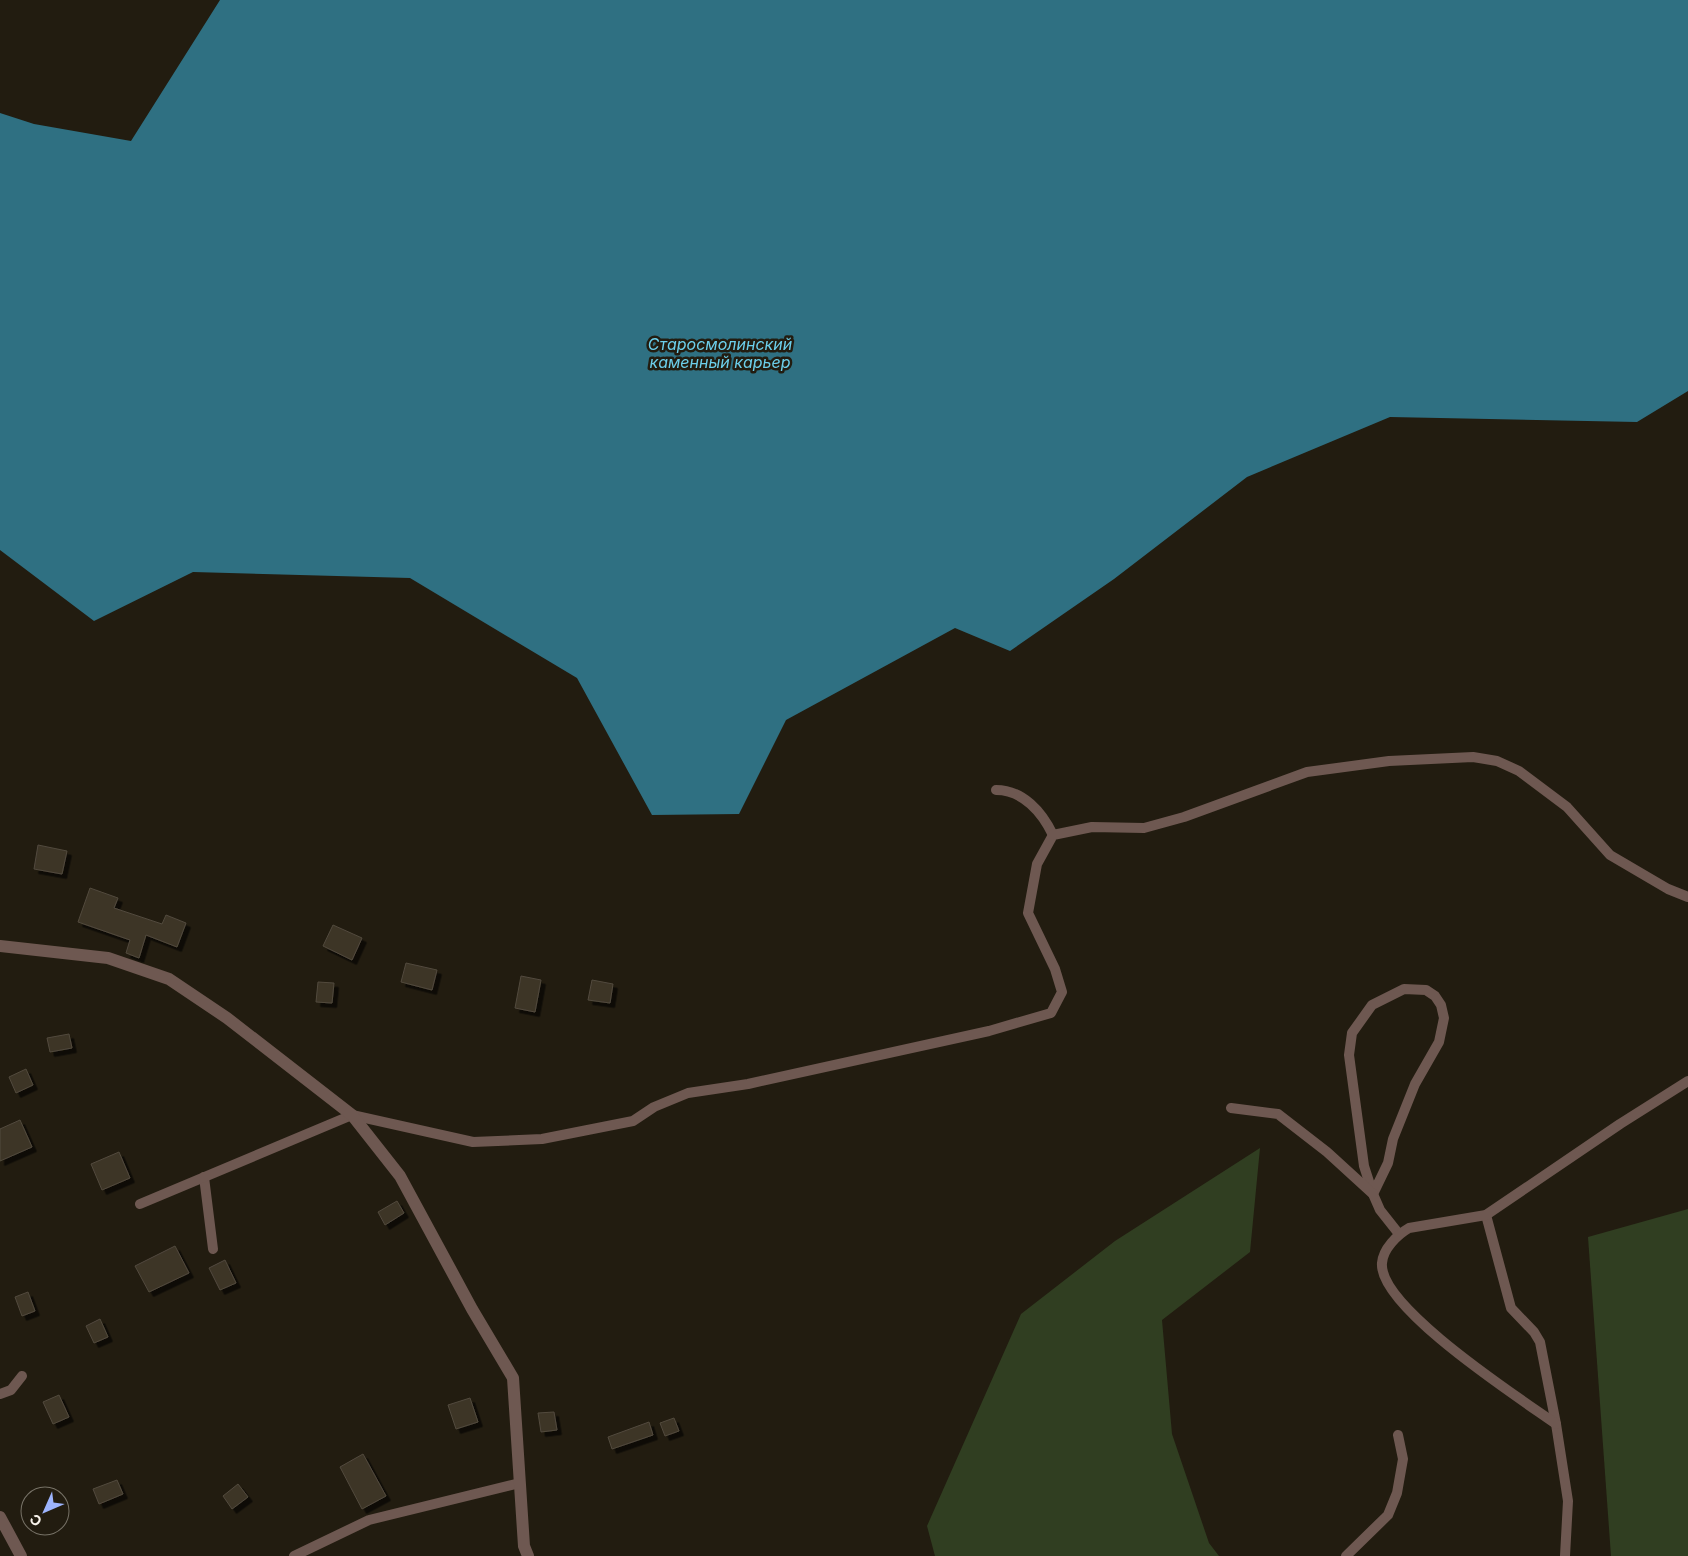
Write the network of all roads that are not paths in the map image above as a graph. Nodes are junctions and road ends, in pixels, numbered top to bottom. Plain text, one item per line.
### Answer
1 (996, 790) dead end
2 (1053, 834) junction
3 (1688, 897) edge
4 (0, 946) edge
5 (1688, 1082) edge
6 (1231, 1108) dead end
7 (352, 1115) junction
8 (204, 1177) junction
9 (1373, 1194) junction
10 (140, 1204) dead end
11 (1486, 1215) junction
12 (1399, 1234) junction
13 (213, 1249) dead end
14 (22, 1376) dead end
15 (0, 1394) edge
16 (1556, 1424) junction
17 (1398, 1435) dead end
18 (520, 1482) junction
19 (0, 1517) edge
20 (21, 1556) edge
21 (294, 1556) edge
22 (528, 1556) edge
23 (1346, 1556) edge
24 (1565, 1556) edge

1 - 2 lane
2 - 3 lane
2 - 7 lane
4 - 7 street
5 - 11 lane
6 - 9 lane
7 - 8 lane
7 - 18 street
8 - 10 lane
8 - 13 lane
9 - 9 lane
9 - 12 lane
11 - 12 lane
11 - 16 lane
12 - 16 lane
14 - 15 lane
16 - 24 lane
17 - 23 lane
18 - 21 lane
18 - 22 street
19 - 20 street

